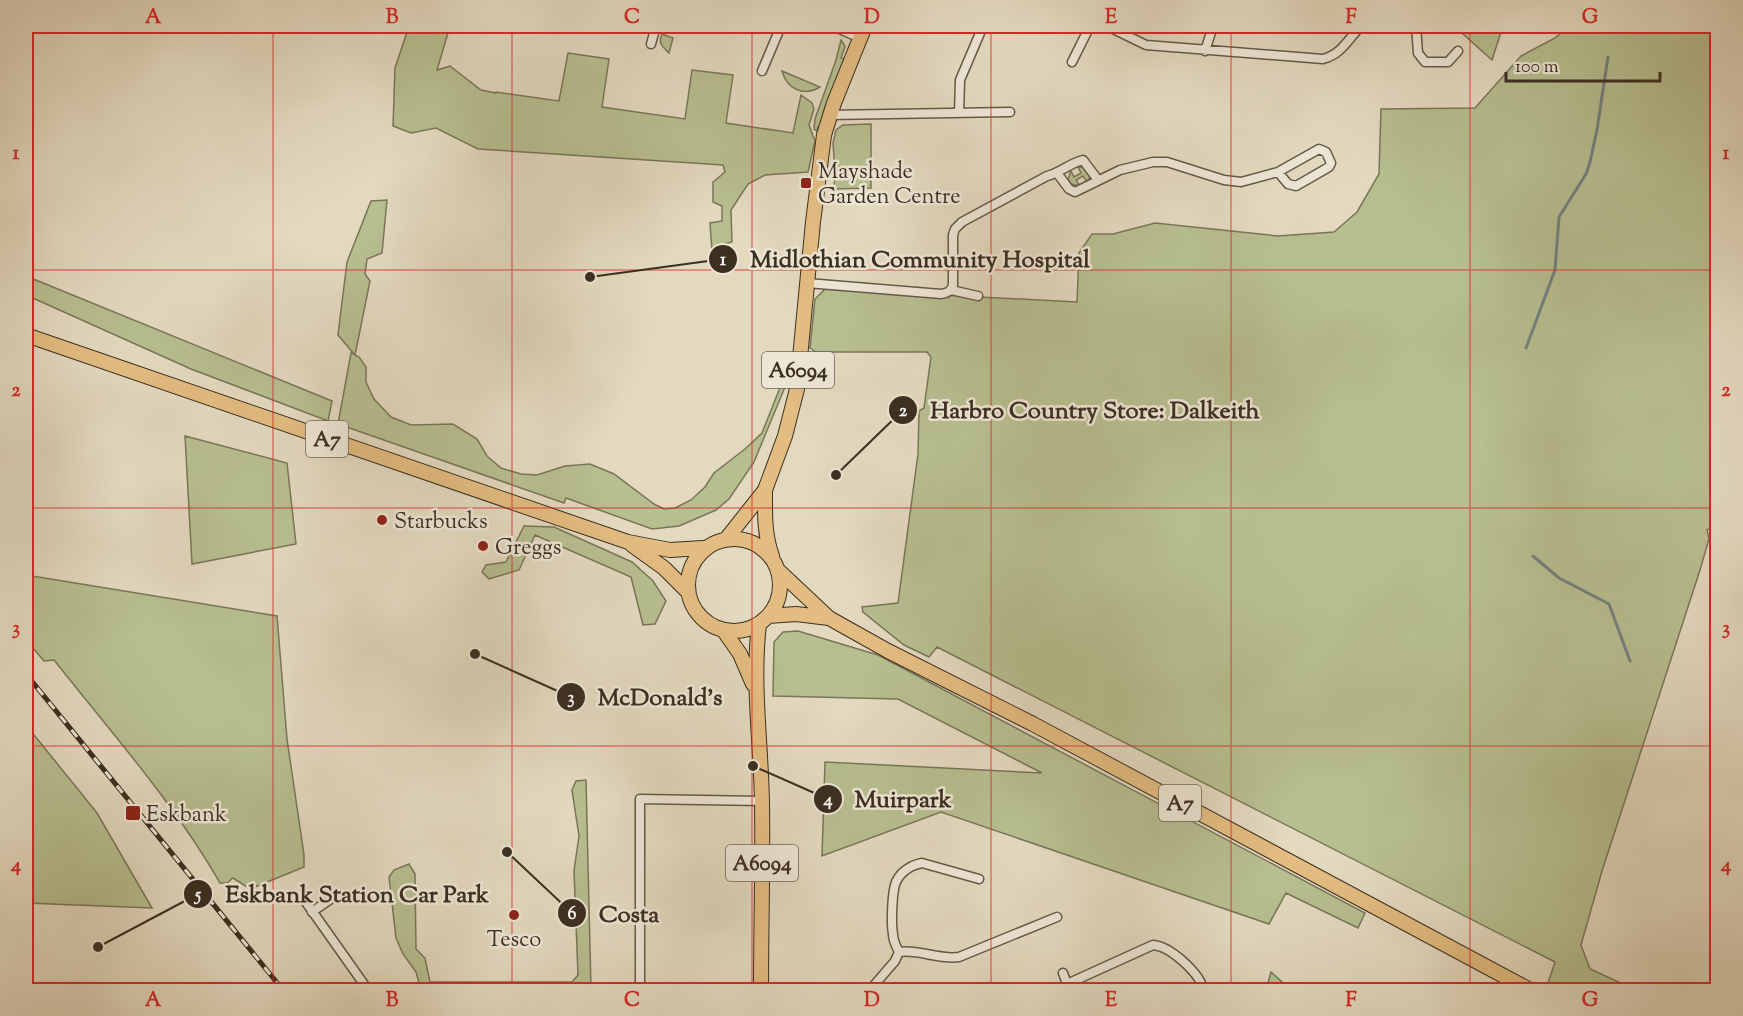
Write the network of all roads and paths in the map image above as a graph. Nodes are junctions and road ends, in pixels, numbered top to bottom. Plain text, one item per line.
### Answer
1 (657, 26) edge
2 (781, 26) edge
3 (833, 26) edge
4 (983, 26) edge
5 (1090, 26) edge
6 (1107, 26) edge
7 (1213, 26) edge
8 (1361, 26) edge
9 (1416, 26) edge
10 (863, 32) edge
11 (651, 44) dead end
12 (1205, 51) junction
13 (1458, 51) dead end
14 (1072, 62) dead end
15 (762, 71) dead end
16 (1010, 112) dead end
17 (959, 113) junction
18 (829, 115) junction
19 (1278, 172) junction
20 (1057, 173) junction
21 (1098, 180) junction
22 (807, 283) junction
23 (951, 290) junction
24 (978, 296) dead end
25 (26, 335) edge
26 (765, 490) junction
27 (727, 538) junction
28 (628, 542) junction
29 (703, 548) junction
30 (776, 566) junction
31 (688, 592) junction
32 (829, 618) junction
33 (764, 620) junction
34 (723, 631) junction
35 (755, 688) junction
36 (762, 801) junction
37 (979, 879) dead end
38 (303, 898) dead end
39 (332, 898) dead end
40 (312, 912) junction
41 (1057, 917) dead end
42 (899, 952) junction
43 (1063, 973) dead end
44 (1067, 984) junction
45 (1056, 989) dead end
46 (368, 990) edge
47 (640, 990) edge
48 (761, 990) edge
49 (784, 990) edge
50 (845, 990) edge
51 (870, 990) edge
52 (1203, 990) edge
53 (1530, 990) edge

1 - 11 street
2 - 15 street
3 - 10 street
4 - 17 street
5 - 14 street
6 - 12 street
7 - 12 street
8 - 12 street
9 - 13 street
10 - 18 main road, A6094
16 - 17 street
17 - 18 street
18 - 22 main road, A6094
19 - 19 street
19 - 21 street
20 - 21 street
20 - 21 street
20 - 23 street
22 - 23 street
22 - 26 main road, A6094
23 - 24 street
25 - 28 main road, A7
26 - 27 main road, A6094
26 - 30 main road, A6094
27 - 29 main road
27 - 30 main road
28 - 29 main road, A7
28 - 31 main road, A7
29 - 31 main road
30 - 32 main road, A7
30 - 33 main road
31 - 34 main road
32 - 33 main road, A7
32 - 53 main road, A7
33 - 34 main road
33 - 35 main road, A6094
34 - 35 main road, A6094
35 - 36 main road, A6094
36 - 47 street
36 - 48 main road, A6094
37 - 42 street
38 - 40 street
39 - 40 street
40 - 46 street
41 - 42 street
42 - 51 street
43 - 44 street
44 - 45 street
44 - 52 street
49 - 50 street

